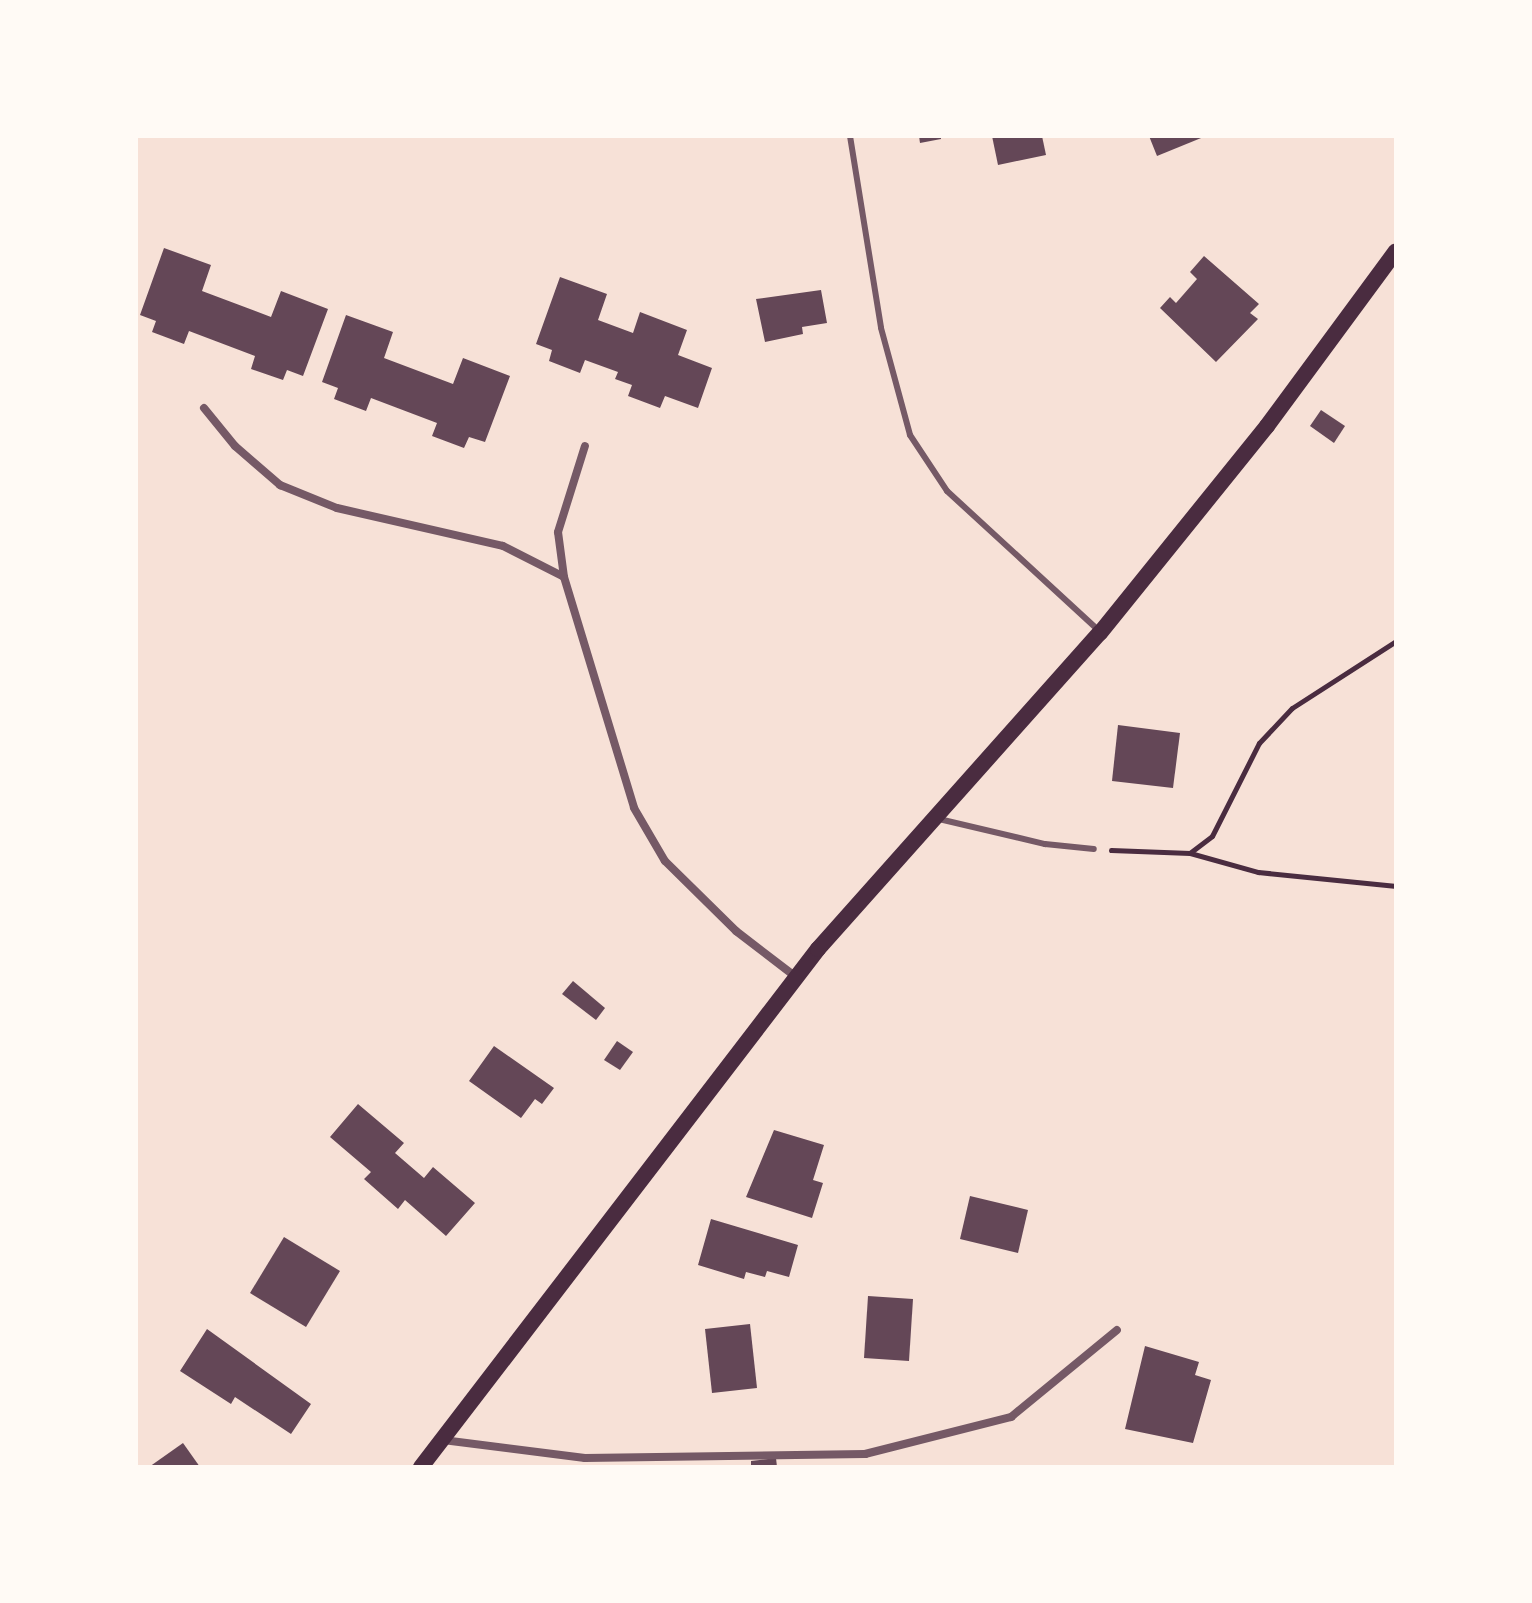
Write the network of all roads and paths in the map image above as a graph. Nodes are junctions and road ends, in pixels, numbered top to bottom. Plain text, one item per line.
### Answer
1 (850, 136) edge
2 (1396, 251) edge
3 (204, 408) dead end
4 (585, 446) dead end
5 (564, 577) junction
6 (1100, 633) junction
7 (1396, 641) edge
8 (939, 819) junction
9 (1094, 849) joint
10 (1190, 853) junction
11 (1396, 886) edge
12 (796, 978) junction
13 (1117, 1330) dead end
14 (442, 1440) junction
15 (421, 1467) edge

1 - 6 lane
2 - 6 main road
3 - 5 street
4 - 5 street
5 - 12 street
6 - 8 main road
7 - 10 path
8 - 9 lane
8 - 12 main road
9 - 10 path
10 - 11 path
12 - 14 main road
13 - 14 street
14 - 15 main road

